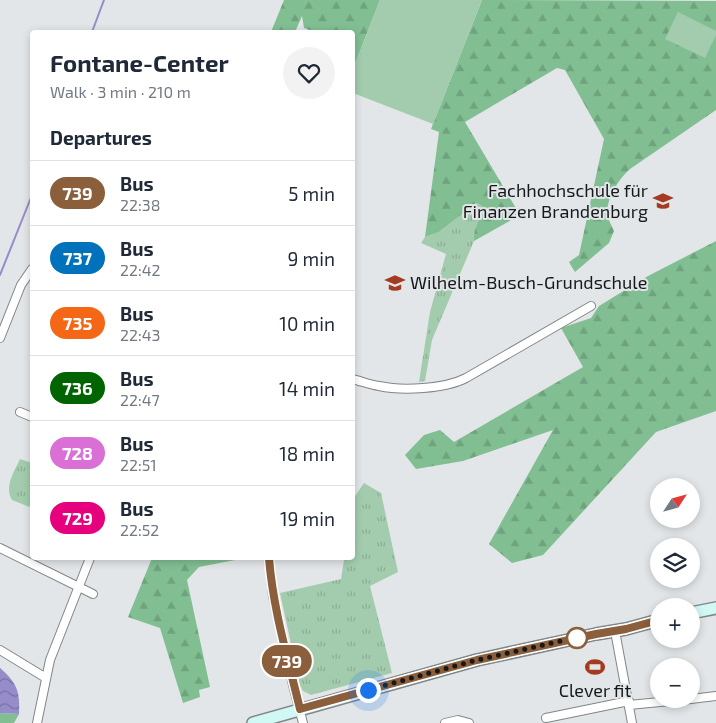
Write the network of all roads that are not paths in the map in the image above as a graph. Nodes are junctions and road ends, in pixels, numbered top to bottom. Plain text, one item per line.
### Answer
1 (30, 272) edge
2 (591, 306) dead end
3 (0, 338) edge
4 (355, 380) edge
5 (20, 412) dead end
6 (30, 416) edge
7 (0, 548) edge
8 (89, 560) edge
9 (269, 560) edge
10 (79, 586) junction
11 (93, 594) dead end
12 (716, 608) edge
13 (700, 611) edge
14 (650, 622) edge
15 (615, 631) junction
16 (0, 650) edge
17 (46, 678) junction
18 (716, 696) edge
19 (700, 698) edge
20 (650, 702) edge
21 (629, 703) junction
22 (300, 709) junction
23 (546, 718) dead end
24 (37, 723) edge
25 (253, 723) edge
26 (303, 723) edge
27 (445, 723) edge
28 (469, 723) edge
29 (632, 723) edge

1 - 3 street
2 - 4 street
5 - 6 street
7 - 10 street
8 - 10 street
9 - 22 street
10 - 11 street
10 - 17 street
12 - 13 main road
14 - 15 main road
15 - 21 street
15 - 22 main road
16 - 17 street
17 - 24 street
18 - 19 street
20 - 21 street
21 - 23 street
21 - 29 street
22 - 25 main road
22 - 26 street
27 - 28 street

